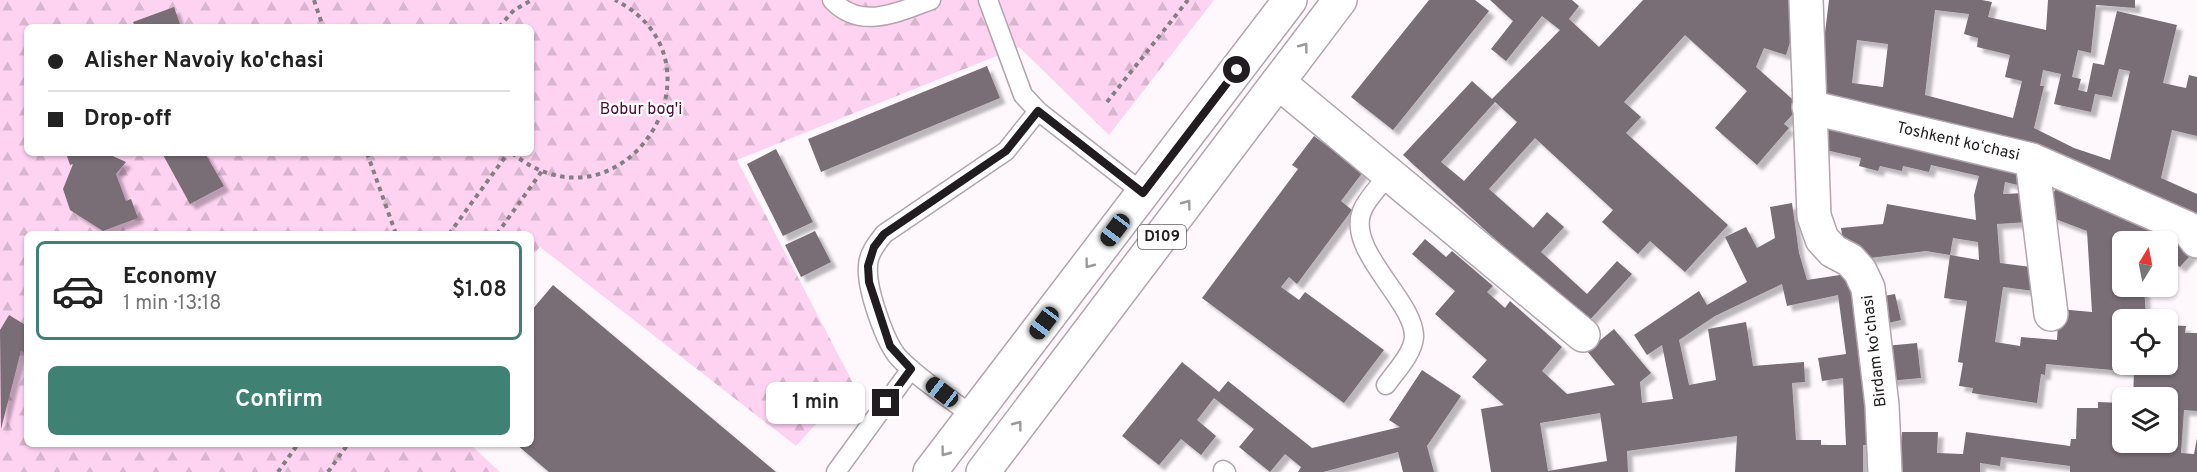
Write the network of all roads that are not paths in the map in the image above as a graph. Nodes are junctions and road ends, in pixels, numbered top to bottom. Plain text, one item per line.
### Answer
1 (832, 0) edge
2 (931, 0) edge
3 (988, 0) edge
4 (1290, 0) edge
5 (1340, 0) edge
6 (1806, 0) edge
7 (1278, 82) junction
8 (1809, 107) junction
9 (1038, 111) junction
10 (2032, 160) junction
11 (1389, 174) junction
12 (1143, 193) junction
13 (2197, 241) edge
14 (2051, 314) dead end
15 (1583, 335) dead end
16 (911, 369) junction
17 (1386, 385) dead end
18 (973, 416) junction
19 (836, 472) edge
20 (930, 472) edge
21 (983, 472) edge
22 (1885, 472) edge

1 - 2 lane
3 - 9 lane
4 - 12 street, D109
7 -> 5 street, D109
6 - 8 street
7 - 11 street
21 -> 7 street, D109
8 - 10 street, Toshkent koʻchasi
8 - 22 street, Birdam koʻchasi
9 - 12 lane
9 - 16 lane
10 - 13 street, Toshkent koʻchasi
10 - 14 street
11 - 15 street
11 - 17 lane
12 -> 18 street, D109
16 - 18 lane
16 - 19 lane
18 -> 20 street, D109

